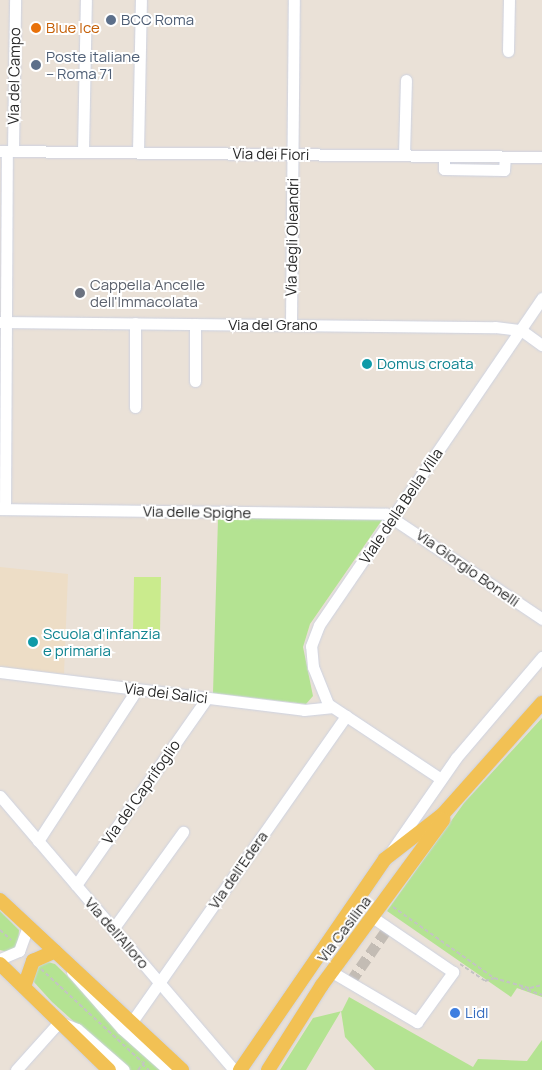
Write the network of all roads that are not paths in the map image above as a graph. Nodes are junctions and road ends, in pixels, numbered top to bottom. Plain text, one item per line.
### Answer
1 (15, 0) edge
2 (86, 0) edge
3 (141, 0) edge
4 (294, 0) edge
5 (509, 0) edge
6 (508, 51) dead end
7 (406, 80) dead end
8 (7, 151) edge
9 (83, 151) junction
10 (138, 152) junction
11 (293, 154) junction
12 (404, 155) junction
13 (542, 157) edge
14 (542, 298) edge
15 (3, 322) edge
16 (135, 324) junction
17 (195, 324) junction
18 (291, 325) junction
19 (521, 330) junction
20 (542, 345) edge
21 (195, 381) dead end
22 (135, 407) dead end
23 (2, 509) edge
24 (394, 516) junction
25 (542, 620) edge
26 (542, 657) edge
27 (0, 672) edge
28 (137, 689) junction
29 (207, 698) junction
30 (542, 703) edge
31 (331, 707) junction
32 (346, 716) junction
33 (440, 779) junction
34 (0, 796) edge
35 (447, 810) junction
36 (183, 832) dead end
37 (38, 841) junction
38 (385, 858) junction
39 (76, 885) junction
40 (1, 902) edge
41 (372, 918) junction
42 (28, 926) junction
43 (113, 929) junction
44 (55, 951) junction
45 (0, 958) edge
46 (66, 962) junction
47 (0, 964) edge
48 (332, 972) junction
49 (159, 982) junction
50 (24, 987) junction
51 (59, 1022) junction
52 (131, 1022) junction
53 (16, 1070) edge
54 (110, 1070) edge
55 (124, 1070) edge
56 (168, 1070) edge
57 (182, 1070) edge
58 (234, 1070) edge
59 (240, 1070) edge
60 (268, 1070) edge

1 - 8 street, Via del Campo
2 - 9 street
3 - 10 street
4 - 11 street, Via degli Oleandri
5 - 6 street
7 - 12 street
8 - 9 street, Via dei Fiori
8 - 15 street, Via del Campo
9 - 10 street, Via dei Fiori
10 - 11 street, Via dei Fiori
11 - 12 street, Via dei Fiori
11 - 18 street, Via degli Oleandri
12 - 13 street, Via dei Fiori
14 - 19 street, Viale della Bella Villa
15 - 16 street, Via del Grano
15 - 23 street, Via del Campo
16 - 17 street, Via del Grano
16 - 22 street
17 - 18 street, Via del Grano
17 - 21 street
18 - 19 street, Via del Grano
19 - 20 street
19 - 24 street, Viale della Bella Villa
23 - 24 street, Via delle Spighe
24 - 25 street, Via Giorgio Bonelli
24 - 31 street, Viale della Bella Villa
26 - 33 street, Via Casilina
27 - 28 street, Via dei Salici
28 - 29 street, Via dei Salici
28 - 37 street
29 - 31 street, Via dei Salici
29 - 39 street, Via del Caprifoglio
30 - 35 main road, Via Casilina
31 - 32 street
32 - 33 street
32 - 49 street, Via dell'Edera
33 - 38 street, Via Casilina
34 - 37 street, Via dell'Alloro
35 - 38 main road, Via Casilina
35 - 41 main road, Via Casilina
36 - 43 street
37 - 39 street, Via dell'Alloro
38 - 59 main road, Via Casilina
39 - 43 street, Via dell'Alloro
40 - 42 main road
41 - 48 main road, Via Casilina
41 - 48 street
42 - 44 main road
42 - 45 street
43 - 49 street, Via dell'Alloro
44 - 46 main road
44 - 50 main road
46 - 52 main road
46 - 56 street
47 - 50 main road
48 - 60 main road, Via Casilina
49 - 52 street, Via dell'Edera
49 - 58 street, Via dell'Alloro
50 - 51 main road
51 - 53 street
51 - 54 main road
51 - 55 street
52 - 57 main road

